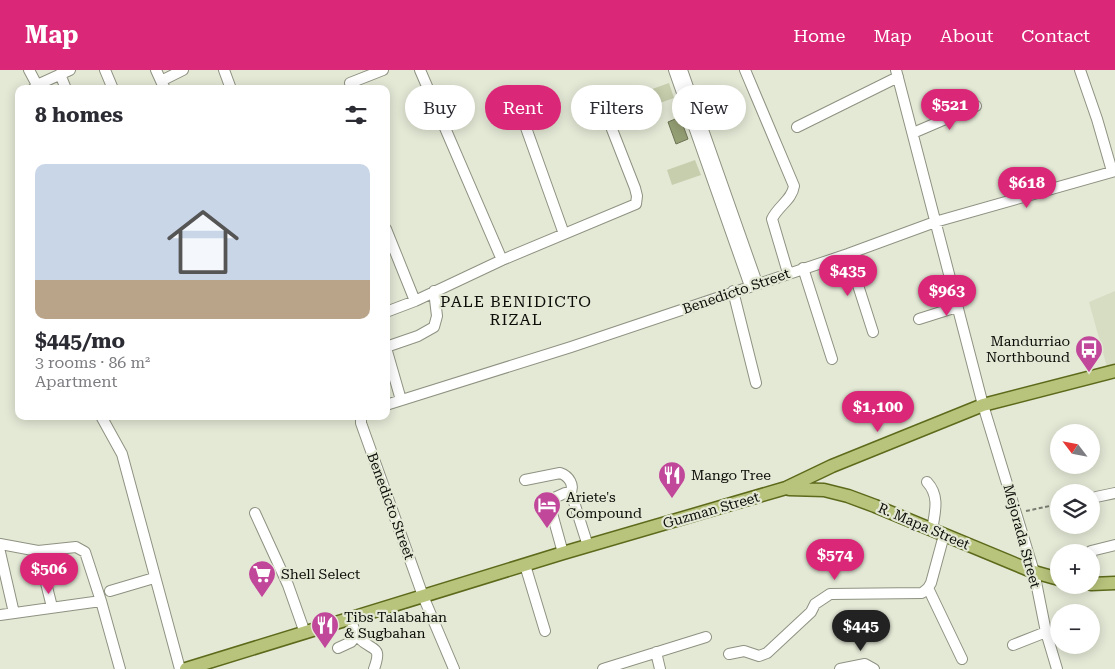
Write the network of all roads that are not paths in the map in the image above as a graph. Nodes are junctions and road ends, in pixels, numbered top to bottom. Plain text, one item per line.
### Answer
1 (29, 70) edge
2 (105, 70) edge
3 (156, 70) edge
4 (183, 70) edge
5 (224, 70) edge
6 (382, 70) edge
7 (420, 70) edge
8 (674, 70) edge
9 (682, 70) edge
10 (744, 70) edge
11 (1080, 70) edge
12 (65, 72) edge
13 (897, 74) edge
14 (350, 83) dead end
15 (34, 85) edge
16 (39, 85) edge
17 (66, 85) edge
18 (111, 85) edge
19 (163, 85) edge
20 (230, 85) edge
21 (680, 85) edge
22 (686, 85) edge
23 (976, 106) dead end
24 (798, 127) dead end
25 (527, 130) edge
26 (612, 130) edge
27 (699, 130) edge
28 (913, 133) junction
29 (1113, 171) edge
30 (935, 222) junction
31 (564, 234) junction
32 (390, 240) edge
33 (848, 254) junction
34 (502, 260) junction
35 (803, 268) junction
36 (788, 273) junction
37 (753, 285) junction
38 (434, 291) junction
39 (733, 291) junction
40 (415, 301) junction
41 (957, 307) junction
42 (390, 310) edge
43 (919, 319) dead end
44 (873, 332) dead end
45 (390, 346) edge
46 (832, 359) dead end
47 (390, 361) edge
48 (1115, 371) edge
49 (756, 383) dead end
50 (401, 400) junction
51 (390, 404) edge
52 (982, 405) junction
53 (103, 420) edge
54 (361, 420) edge
55 (525, 480) dead end
56 (926, 482) dead end
57 (786, 488) junction
58 (1115, 493) edge
59 (570, 494) junction
60 (1100, 496) edge
61 (255, 514) dead end
62 (932, 530) junction
63 (944, 535) junction
64 (0, 544) edge
65 (1115, 545) edge
66 (588, 546) junction
67 (1100, 549) edge
68 (38, 551) junction
69 (0, 552) edge
70 (563, 553) junction
71 (525, 565) junction
72 (1034, 572) junction
73 (1050, 576) edge
74 (154, 578) junction
75 (1115, 583) edge
76 (1100, 584) edge
77 (928, 588) junction
78 (110, 591) dead end
79 (423, 596) junction
80 (101, 601) junction
81 (52, 607) junction
82 (14, 613) junction
83 (0, 615) edge
84 (351, 620) junction
85 (545, 632) dead end
86 (1046, 632) junction
87 (305, 633) junction
88 (357, 635) junction
89 (706, 637) dead end
90 (1013, 645) dead end
91 (338, 648) dead end
92 (656, 652) junction
93 (728, 654) dead end
94 (962, 659) dead end
95 (204, 666) edge
96 (120, 669) edge
97 (180, 669) edge
98 (186, 669) edge
99 (374, 669) edge
100 (454, 669) edge
101 (603, 669) edge
102 (660, 669) edge
103 (840, 669) edge
104 (874, 669) edge
105 (1057, 669) edge

1 - 15 street
2 - 18 street
3 - 19 street
4 - 19 street
5 - 20 street
6 - 14 street
7 - 34 street
8 - 21 street
9 - 22 street
10 - 36 street
11 - 29 street
12 - 16 street
12 - 17 street
13 - 24 street
13 - 28 street, Mejorada Street
23 - 28 street
25 - 31 street
26 - 31 street
27 - 37 street
28 - 30 street, Mejorada Street
29 - 30 street, Benedicto Street
30 - 33 street, Benedicto Street
30 - 41 street, Mejorada Street
31 - 34 street
32 - 40 street
33 - 35 street, Benedicto Street
33 - 44 street
34 - 38 street
35 - 36 street, Benedicto Street
35 - 46 street
36 - 37 street, Benedicto Street
37 - 39 street, Benedicto Street
38 - 40 street
38 - 45 street
39 - 49 street
39 - 50 street, Benedicto Street
40 - 42 street
41 - 43 street
41 - 52 street, Mejorada Street
47 - 50 street
48 - 52 main road, Guzman Street
50 - 51 street, Benedicto Street
52 - 57 main road, Guzman Street
52 - 72 street, Mejorada Street
53 - 74 street
54 - 79 street, Benedicto Street
55 - 59 street
56 - 62 street
57 - 62 main road, R. Mapa Street
57 - 66 main road, Guzman Street
58 - 60 street
59 - 66 street
59 - 70 street
61 - 87 street
62 - 63 main road, R. Mapa Street
63 - 72 main road, R. Mapa Street
63 - 77 street
64 - 68 street
65 - 67 street
66 - 70 main road, Guzman Street
68 - 80 street
68 - 81 street
69 - 82 street
70 - 71 main road, Guzman Street
71 - 79 main road, Guzman Street
71 - 85 street
72 - 73 main road, R. Mapa Street
72 - 86 street, Mejorada Street
74 - 78 street
74 - 97 street
75 - 76 main road
77 - 93 street
77 - 94 street
79 - 84 main road, Guzman Street
79 - 100 street, Benedicto Street
80 - 81 street
80 - 96 street
81 - 82 street
82 - 83 street
84 - 87 main road, Guzman Street
84 - 88 street
86 - 90 street
86 - 105 street, Mejorada Street
87 - 95 main road, Guzman Street
88 - 91 street
88 - 99 street
89 - 92 street
92 - 101 street
92 - 102 street
95 - 98 main road, Guzman Street
103 - 104 street

